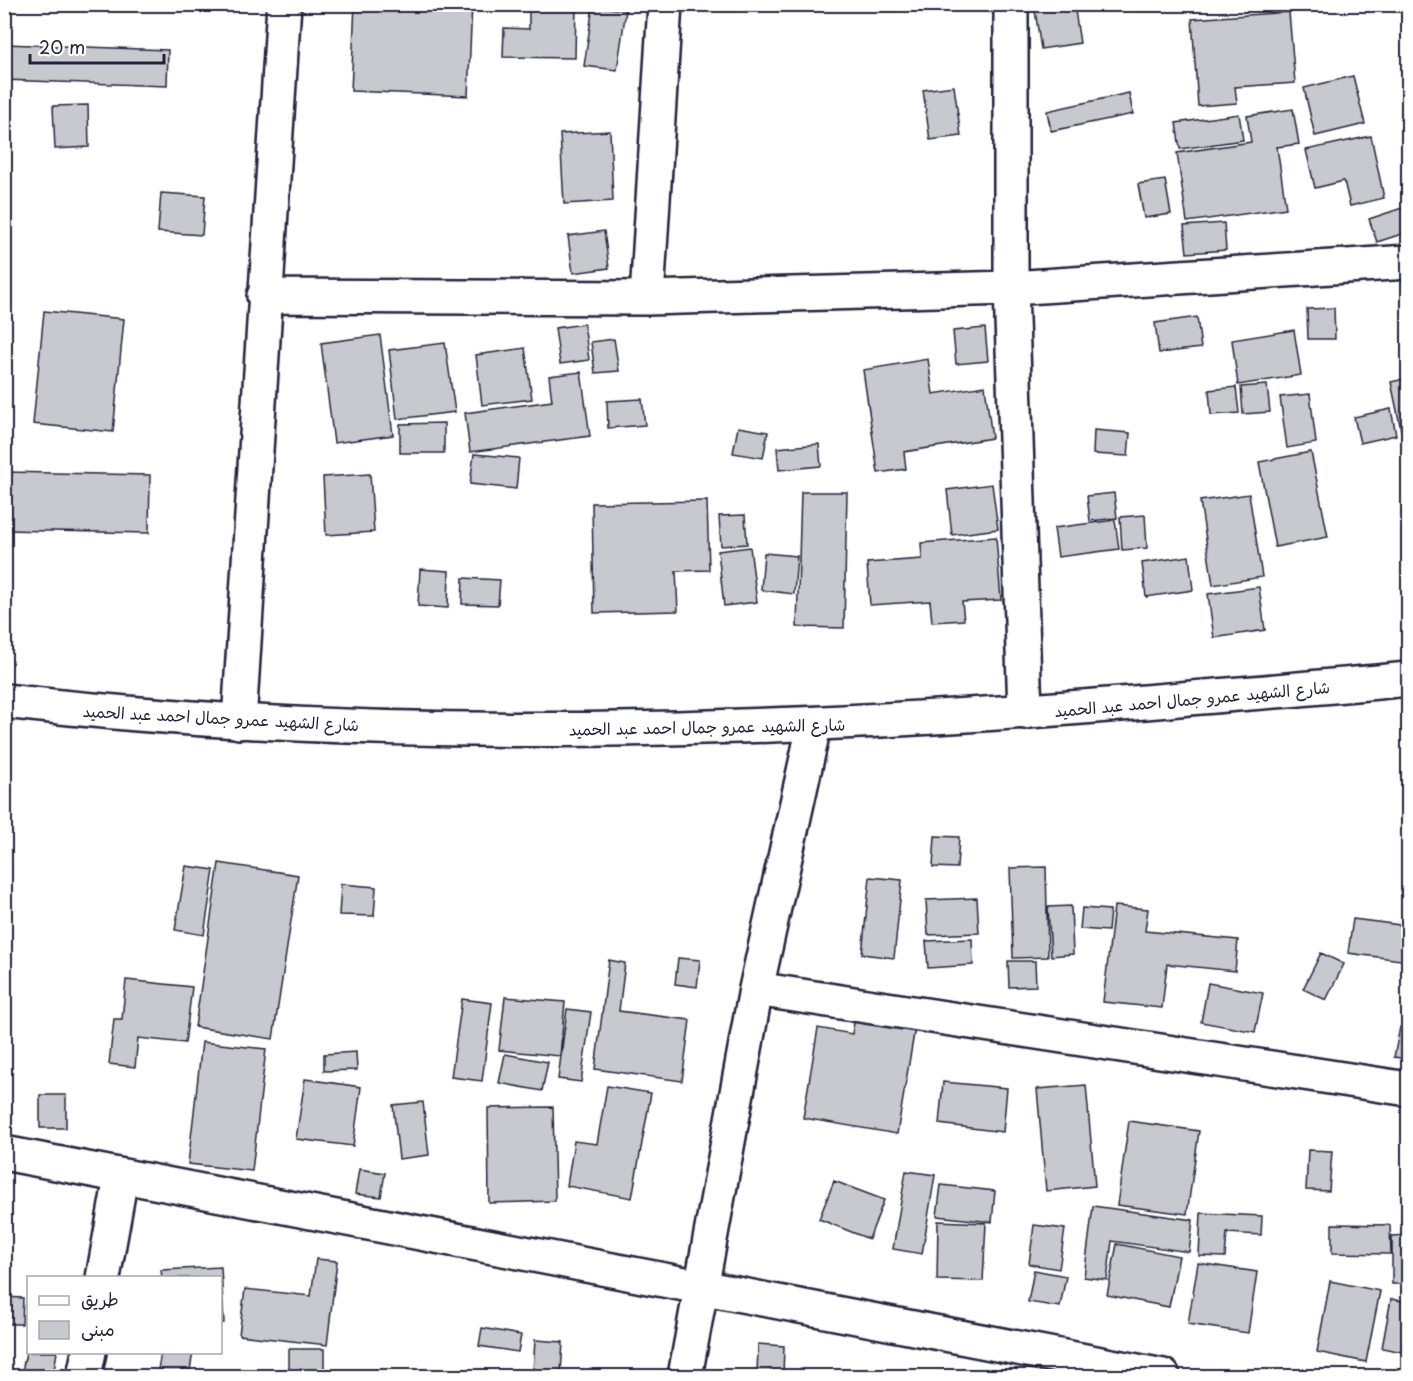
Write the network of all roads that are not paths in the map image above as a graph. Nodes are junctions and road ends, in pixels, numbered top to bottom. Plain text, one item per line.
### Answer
1 (284, 4) edge
2 (665, 4) edge
3 (1011, 4) edge
4 (1408, 262) edge
5 (1011, 288) junction
6 (264, 296) junction
7 (647, 298) junction
8 (1408, 679) edge
9 (4, 701) edge
10 (1025, 712) junction
11 (239, 722) junction
12 (814, 726) junction
13 (756, 989) junction
14 (1408, 1089) edge
15 (4, 1153) edge
16 (121, 1177) junction
17 (103, 1276) edge
18 (702, 1288) junction
19 (89, 1354) edge
20 (84, 1377) edge
21 (685, 1377) edge
22 (1163, 1377) edge

1 - 6 street
2 - 7 street
3 - 5 street
4 - 5 street
5 - 7 street
5 - 10 street
6 - 7 street
6 - 11 street
8 - 10 street, شارع الشهيد عمرو جمال احمد عبد الحميد
9 - 11 street, شارع الشهيد عمرو جمال احمد عبد الحميد
10 - 12 street, شارع الشهيد عمرو جمال احمد عبد الحميد
11 - 12 street, شارع الشهيد عمرو جمال احمد عبد الحميد
12 - 13 street
13 - 14 street
13 - 18 street
15 - 16 street
16 - 17 street
16 - 18 street
18 - 21 street
18 - 22 street
19 - 20 street

